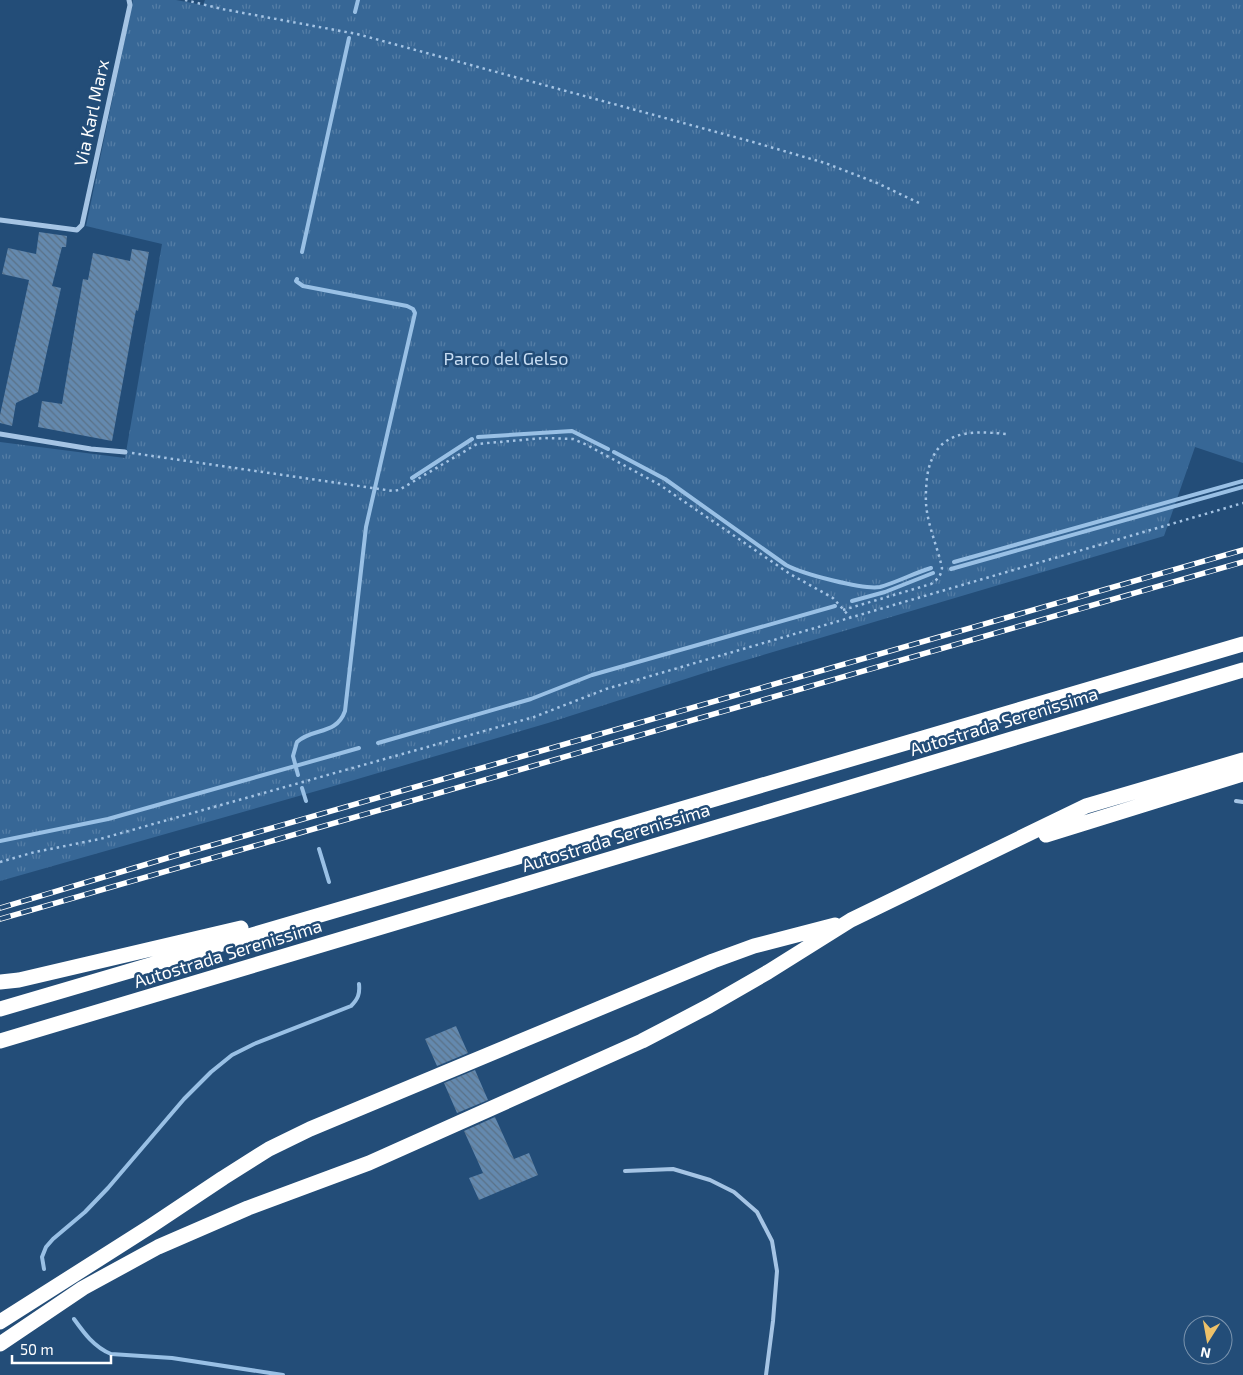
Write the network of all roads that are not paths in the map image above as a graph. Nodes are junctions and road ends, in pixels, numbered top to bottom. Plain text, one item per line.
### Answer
1 (129, 0) edge
2 (0, 220) edge
3 (0, 434) edge
4 (126, 452) road end
5 (1243, 644) edge
6 (1243, 670) edge
7 (1243, 760) edge
8 (1243, 774) edge
9 (1236, 801) dead end
10 (1243, 802) edge
11 (994, 851) junction
12 (398, 891) junction
13 (851, 920) junction
14 (0, 982) edge
15 (0, 1009) edge
16 (30, 1033) junction
17 (0, 1041) edge
18 (0, 1046) edge
19 (625, 1171) dead end
20 (0, 1322) edge
21 (0, 1344) edge
22 (766, 1375) edge

1 - 2 street, Via Karl Marx
3 - 4 street
5 - 12 highway, Autostrada Serenissima
6 - 16 highway, Autostrada Serenissima
7 - 11 highway
8 - 11 highway
9 - 10 lane
11 - 13 highway
12 - 14 highway
12 - 15 highway, Autostrada Serenissima
13 - 20 highway
13 - 21 highway
16 - 17 highway, Autostrada Serenissima
16 - 18 highway
19 - 22 lane

